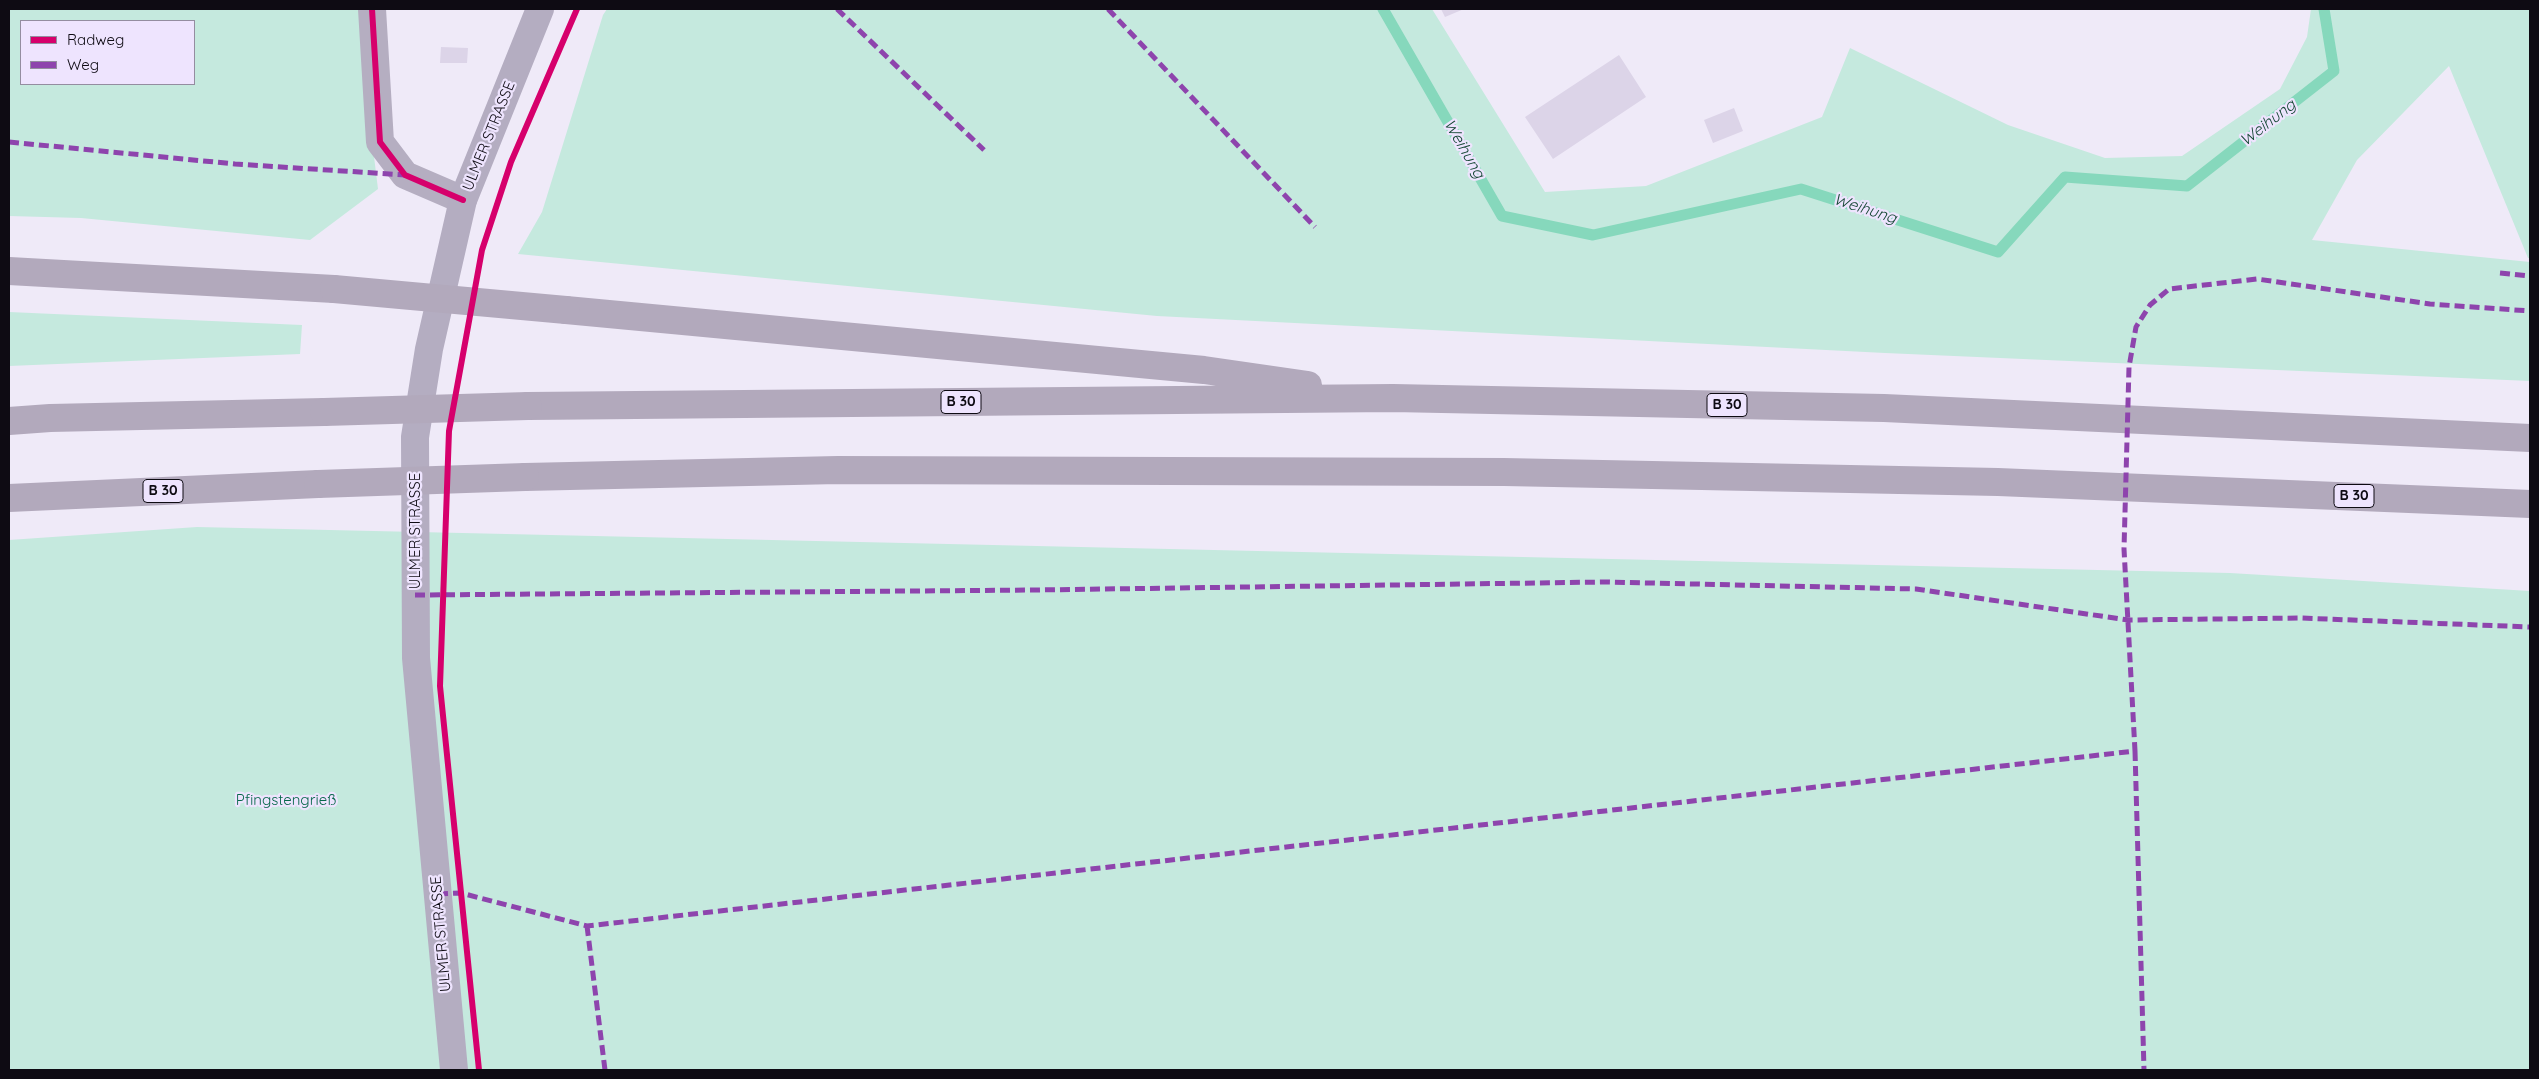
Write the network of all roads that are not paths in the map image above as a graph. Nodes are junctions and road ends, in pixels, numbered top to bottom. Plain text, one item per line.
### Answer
1 (372, 9) edge
2 (540, 9) edge
3 (463, 200) junction
4 (9, 271) edge
5 (1393, 398) junction
6 (9, 421) edge
7 (2530, 438) edge
8 (9, 498) edge
9 (2530, 504) edge
10 (454, 1070) edge

1 - 3 street
2 - 3 main road, ULMER STRASSE
3 - 10 main road, ULMER STRASSE
4 - 5 highway, bridge
5 - 6 highway, B 30, bridge
5 - 7 highway, B 30
8 - 9 highway, B 30, bridge

